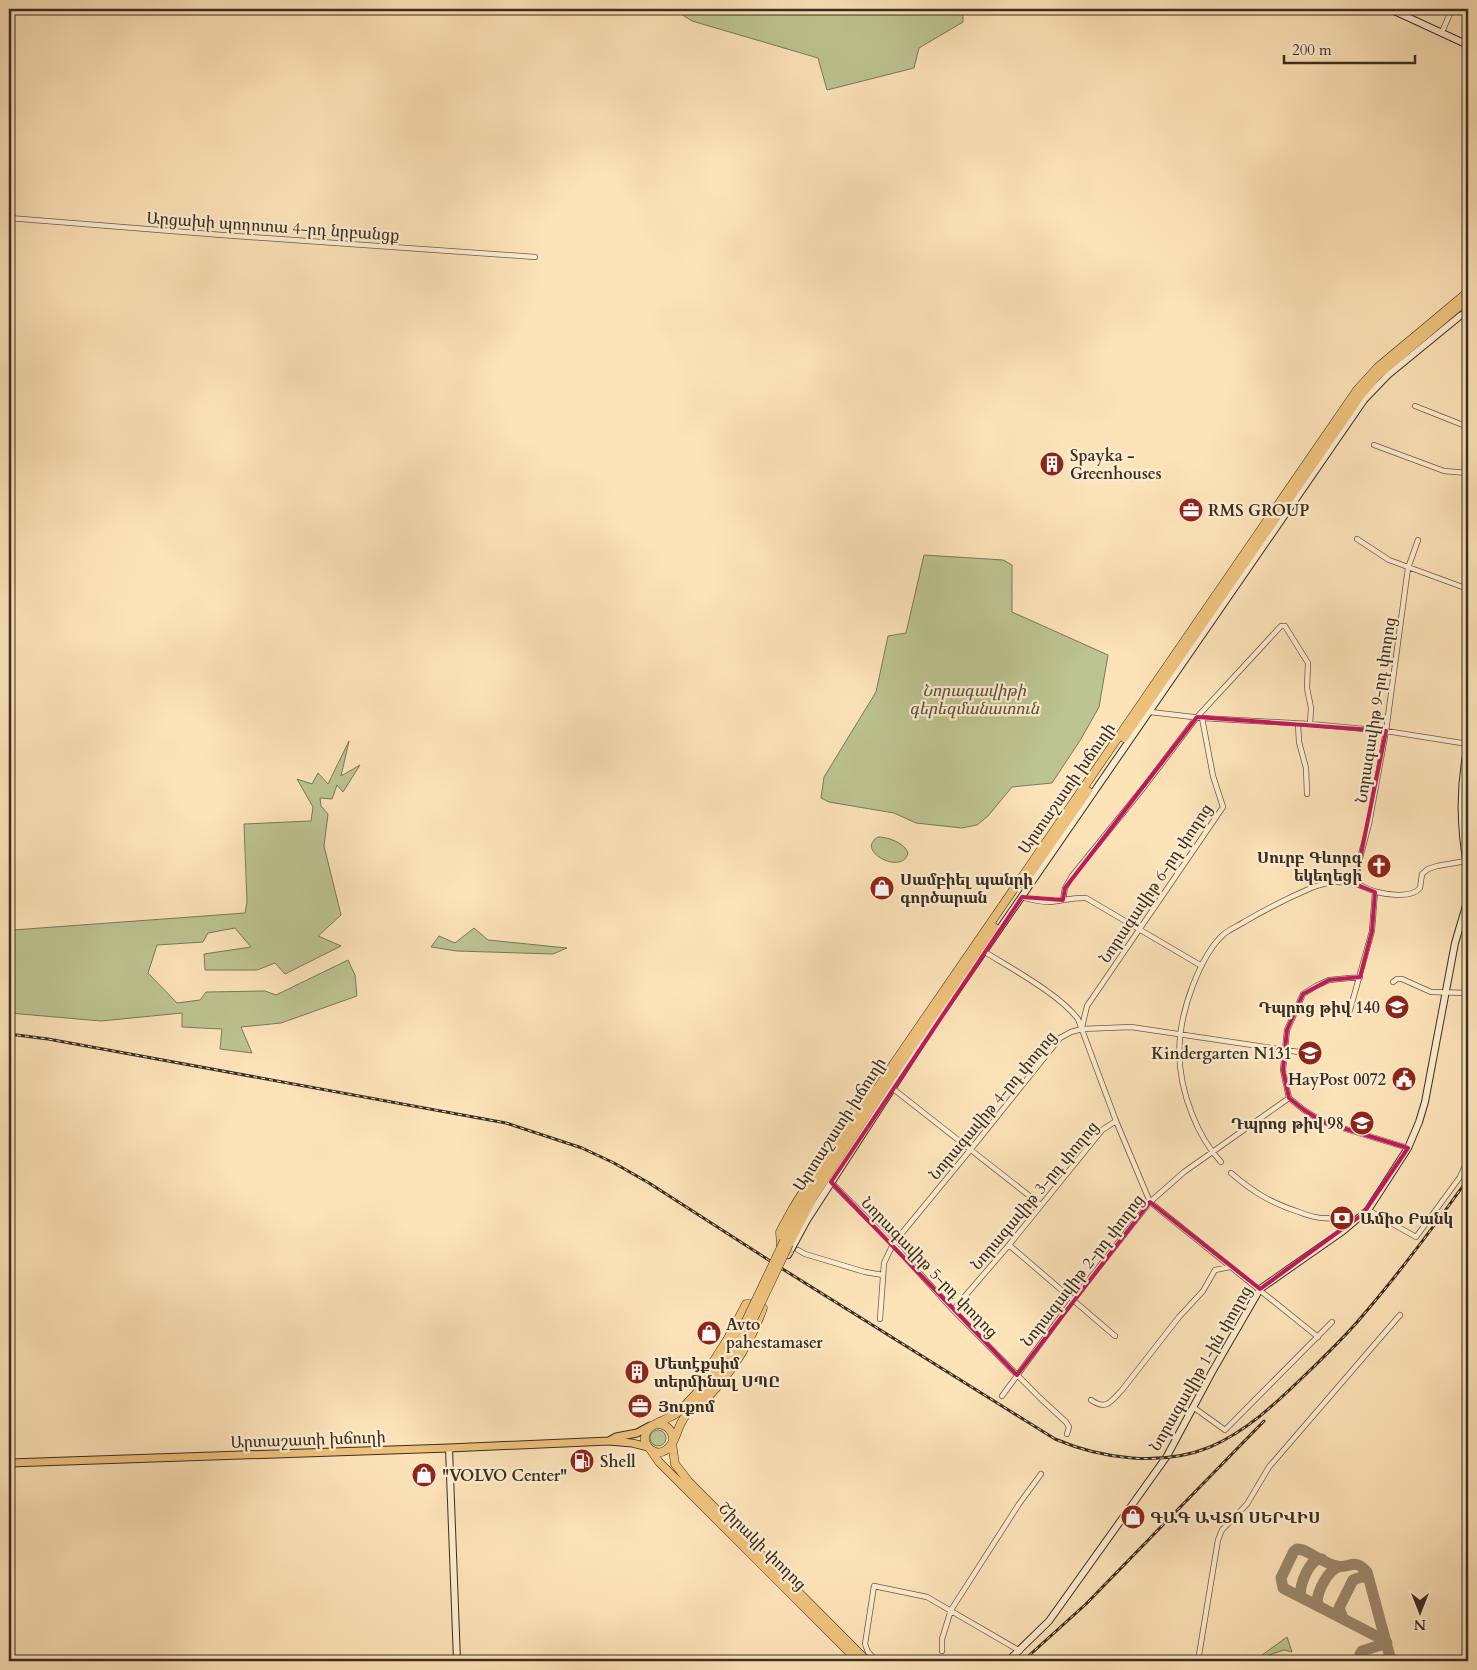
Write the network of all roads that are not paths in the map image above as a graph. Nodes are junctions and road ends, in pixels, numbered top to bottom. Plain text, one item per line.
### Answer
1 (1390, 9) edge
2 (1452, 9) edge
3 (1442, 32) junction
4 (1468, 45) edge
5 (9, 218) edge
6 (535, 257) dead end
7 (1468, 292) edge
8 (1468, 299) edge
9 (1468, 312) edge
10 (1416, 406) dead end
11 (1468, 427) edge
12 (1374, 445) dead end
13 (1468, 473) edge
14 (1357, 539) dead end
15 (1418, 540) dead end
16 (1408, 568) junction
17 (1468, 589) edge
18 (1150, 712) junction
19 (1200, 717) junction
20 (1298, 724) junction
21 (1310, 724) junction
22 (1386, 731) junction
23 (1468, 744) edge
24 (1307, 794) dead end
25 (1466, 861) junction
26 (1468, 872) edge
27 (1355, 884) junction
28 (1375, 892) junction
29 (1022, 897) junction
30 (1468, 899) edge
31 (1063, 900) junction
32 (1139, 929) junction
33 (985, 952) junction
34 (1200, 965) junction
35 (1360, 977) junction
36 (1393, 982) dead end
37 (1445, 992) junction
38 (1468, 993) edge
39 (1350, 1010) dead end
40 (1082, 1028) junction
41 (1180, 1033) junction
42 (1284, 1048) junction
43 (1299, 1052) dead end
44 (888, 1072) junction
45 (892, 1088) junction
46 (1289, 1098) junction
47 (1116, 1121) junction
48 (1408, 1148) junction
49 (971, 1149) junction
50 (1212, 1152) junction
51 (1468, 1160) edge
52 (1221, 1162) dead end
53 (1231, 1173) dead end
54 (831, 1182) junction
55 (1150, 1202) junction
56 (1041, 1204) junction
57 (1368, 1210) junction
58 (1343, 1231) junction
59 (786, 1242) junction
60 (892, 1244) junction
61 (1009, 1245) junction
62 (798, 1250) dead end
63 (790, 1252) junction
64 (1230, 1267) junction
65 (883, 1274) junction
66 (1260, 1289) junction
67 (1072, 1301) junction
68 (763, 1308) junction
69 (953, 1310) junction
70 (1400, 1315) dead end
71 (880, 1319) dead end
72 (1332, 1322) dead end
73 (748, 1324) junction
74 (1115, 1336) dead end
75 (1318, 1337) junction
76 (1017, 1375) junction
77 (1002, 1396) dead end
78 (1091, 1400) dead end
79 (1193, 1407) junction
80 (682, 1408) junction
81 (681, 1424) junction
82 (653, 1425) junction
83 (1066, 1434) dead end
84 (609, 1441) junction
85 (672, 1441) junction
86 (449, 1448) junction
87 (649, 1448) junction
88 (9, 1463) edge
89 (1041, 1474) dead end
90 (951, 1610) junction
91 (942, 1651) dead end
92 (1020, 1651) junction
93 (457, 1661) edge
94 (858, 1661) edge
95 (867, 1661) edge
96 (877, 1661) edge
97 (1008, 1661) edge
98 (1198, 1661) edge

1 - 3 street
2 - 3 street
3 - 4 street
5 - 6 street, Արցախի պողոտա 4-րդ նրբանցք
7 - 44 highway, Արտաշատի խճուղի
8 - 59 highway, Արտաշատի խճուղի
9 - 18 street, Արտաշատի խճուղի
10 - 11 street
12 - 13 street
14 - 16 street
15 - 16 street, Նորագավիթ 9-րդ փողոց
16 - 17 street
16 - 22 street, Նորագավիթ 9-րդ փողոց
18 - 19 street
18 - 29 street, Արտաշատի խճուղի
19 - 20 street
19 - 21 street
19 - 31 street
19 - 32 street, Նորագավիթ 6-րդ փողոց
20 - 21 street
20 - 24 street
21 - 22 street
22 - 23 street
22 - 27 street, Նորագավիթ 9-րդ փողոց
23 - 25 street
25 - 26 street
25 - 28 street
27 - 28 street
27 - 34 street
28 - 35 street
29 - 31 street
29 - 33 street, Արտաշատի խճուղի
30 - 37 street, Նորագավիթ 1-ին փողոց
31 - 32 street
32 - 34 street
32 - 40 street, Նորագավիթ 6-րդ փողոց
33 - 40 street
33 - 45 street, Արտաշատի խճուղի
34 - 41 street
35 - 39 street
35 - 42 street
36 - 37 street
37 - 38 street
37 - 48 street, Նորագավիթ 1-ին փողոց
40 - 41 street, Նորագավիթ 4-րդ փողոց
40 - 47 street
40 - 49 street, Նորագավիթ 4-րդ փողոց
41 - 42 street, Նորագավիթ 4-րդ փողոց
41 - 50 street
42 - 43 street, Նորագավիթ 4-րդ փողոց
42 - 46 street
44 - 59 highway, Արտաշատի խճուղի
44 - 63 highway
45 - 49 street
45 - 54 street, Արտաշատի խճուղի
46 - 48 street
46 - 50 street, Նորագավիթ 2-րդ փողոց
47 - 55 street
47 - 56 street, Նորագավիթ 3-րդ փողոց
48 - 57 street, Նորագավիթ 1-ին փողոց
49 - 56 street
49 - 60 street, Նորագավիթ 4-րդ փողոց
50 - 52 street
50 - 55 street, Նորագավիթ 2-րդ փողոց
51 - 57 street
53 - 58 street
54 - 60 street, Նորագավիթ 5-րդ փողոց
54 - 63 street, Արտաշատի խճուղի
55 - 64 street
55 - 67 street, Նորագավիթ 2-րդ փողոց
56 - 61 street, Նորագավիթ 3-րդ փողոց
57 - 58 street, Նորագավիթ 1-ին փողոց
58 - 66 street, Նորագավիթ 1-ին փողոց
59 - 73 highway, Արտաշատի խճուղի, bridge
60 - 65 street, Նորագավիթ 4-րդ փողոց
60 - 69 street, Նորագավիթ 5-րդ փողոց
61 - 67 street
61 - 69 street, Նորագավիթ 3-րդ փողոց
62 - 65 street
63 - 68 street, Արտաշատի խճուղի
64 - 66 street
64 - 78 street
65 - 71 street, Նորագավիթ 4-րդ փողոց
66 - 75 street
66 - 79 street, Նորագավիթ 1-ին փողոց
67 - 74 street
67 - 76 street, Նորագավիթ 2-րդ փողոց
68 - 80 highway
68 - 81 highway
69 - 76 street, Նորագավիթ 5-րդ փողոց
70 - 98 street
72 - 75 street
73 - 80 highway, Արտաշատի խճուղի
73 - 81 highway, Արտաշատի խճուղի
75 - 79 street
76 - 77 street, Նորագավիթ 2-րդ փողոց
76 - 83 street, Նորագավիթ 5-րդ փողոց
79 - 92 street, Նորագավիթ 1-ին փողոց
80 - 82 highway, Արտաշատի խճուղի
81 - 85 highway, Արտաշատի խճուղի
82 - 84 main road, Արտաշատի խճուղի
82 - 85 highway
82 - 87 highway
84 - 86 main road, Արտաշատի խճուղի
84 - 87 main road, Արտաշատի խճուղի
85 - 87 highway, Արտաշատի խճուղի
85 - 95 highway, Շիրակի փողոց
86 - 88 main road, Արտաշատի խճուղի
86 - 93 street
87 - 94 highway, Շիրակի փողոց
89 - 90 street
90 - 91 street
90 - 92 street
90 - 96 street
92 - 97 street, Նորագավիթ 1-ին փողոց

